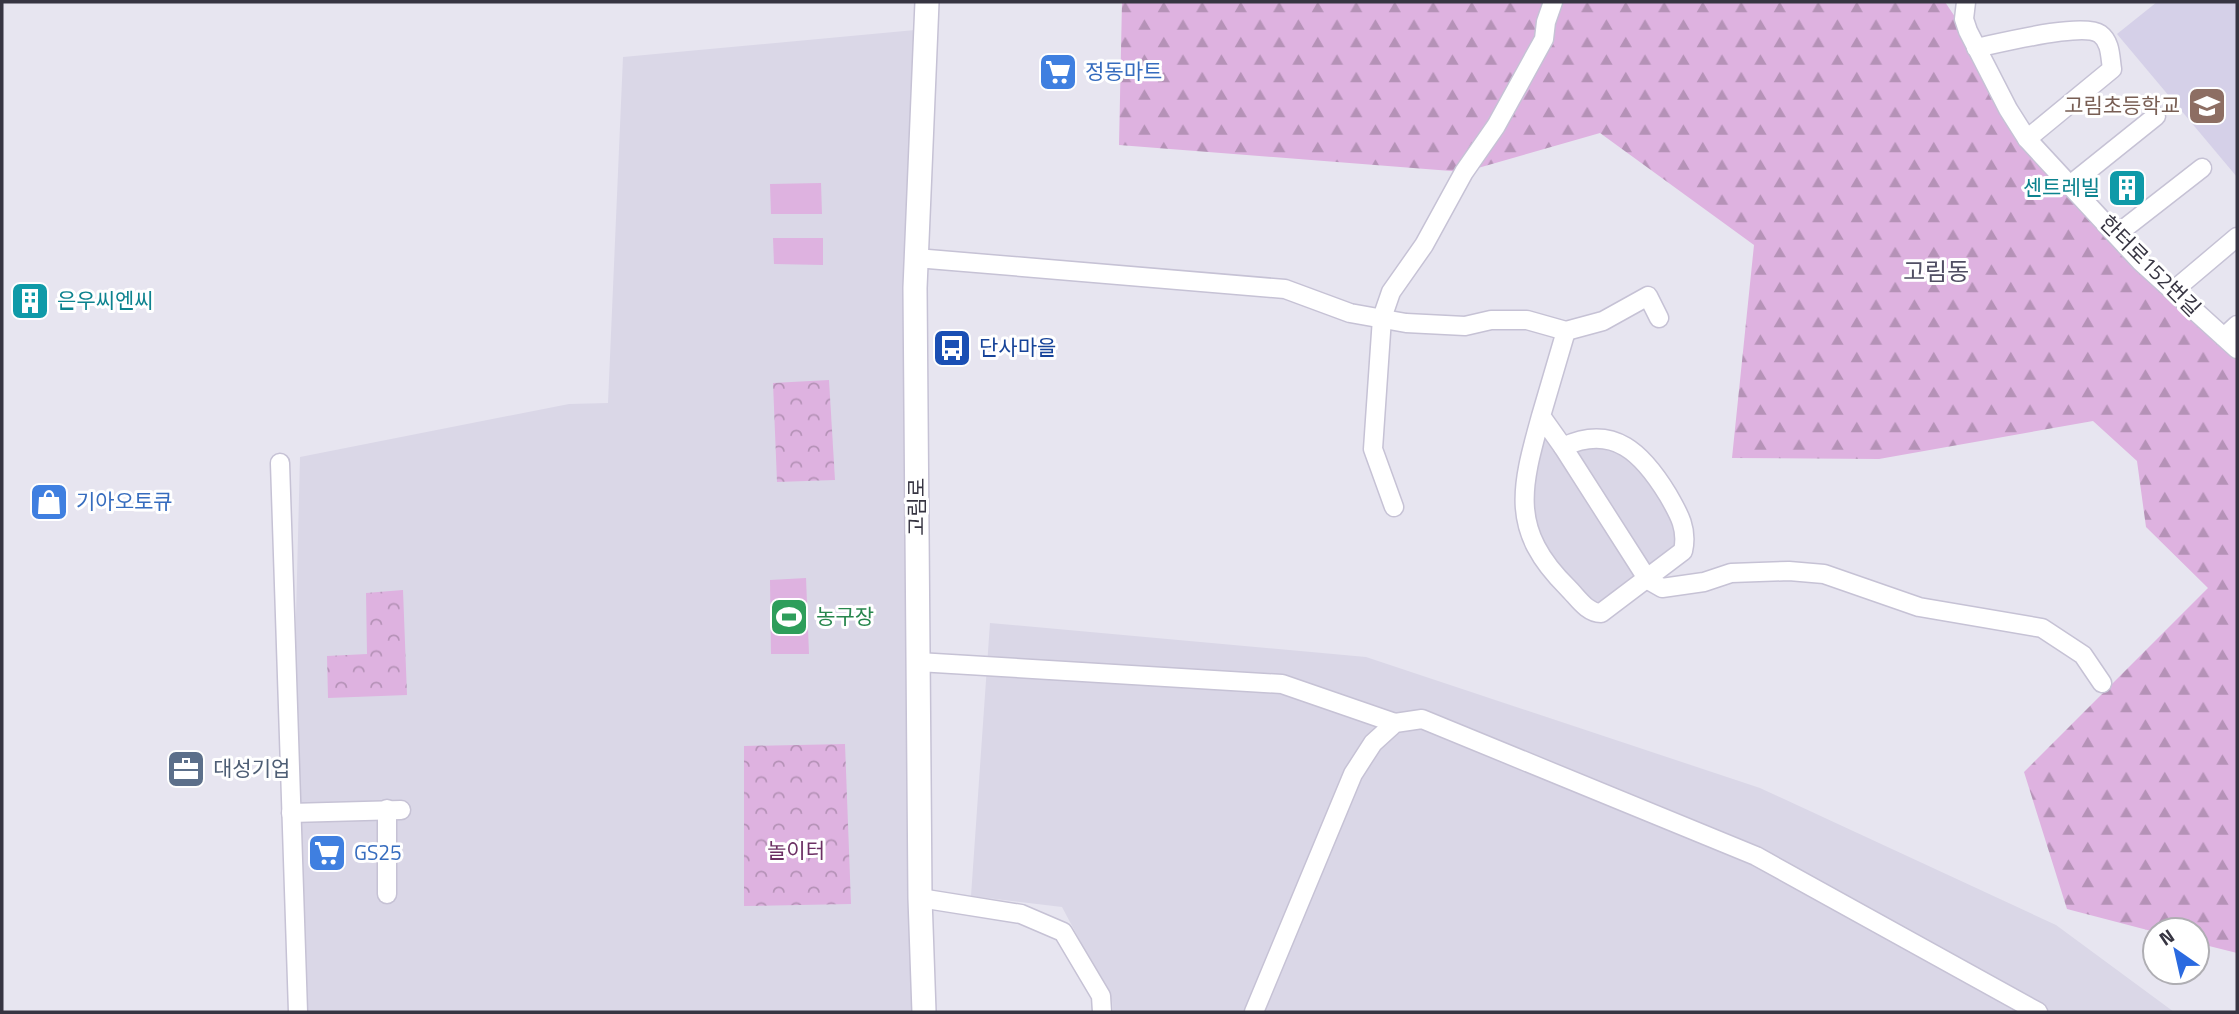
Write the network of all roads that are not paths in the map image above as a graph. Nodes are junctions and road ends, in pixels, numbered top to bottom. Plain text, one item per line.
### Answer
1 (927, 2) edge
2 (1553, 2) edge
3 (1966, 2) edge
4 (1976, 48) junction
5 (2156, 116) dead end
6 (2027, 139) junction
7 (2202, 168) dead end
8 (2070, 185) junction
9 (2116, 235) junction
10 (2237, 237) edge
11 (916, 258) junction
12 (2173, 291) junction
13 (1382, 318) junction
14 (1659, 318) dead end
15 (1566, 331) junction
16 (2233, 337) edge
17 (1542, 416) junction
18 (1563, 447) junction
19 (280, 463) dead end
20 (1394, 507) dead end
21 (1648, 580) junction
22 (918, 662) junction
23 (2102, 683) dead end
24 (1395, 723) junction
25 (291, 813) junction
26 (387, 894) dead end
27 (920, 898) junction
28 (298, 1012) edge
29 (924, 1012) edge
30 (1102, 1012) edge
31 (1254, 1012) edge
32 (2038, 1012) edge

1 - 11 street, 고림로
2 - 13 street
3 - 4 street, 한터로152번길
4 - 6 street, 한터로152번길
4 - 6 street
5 - 8 street
6 - 8 street, 한터로152번길
7 - 9 street
8 - 9 street, 한터로152번길
9 - 12 street, 한터로152번길
10 - 12 street
11 - 13 street
11 - 22 street, 고림로
12 - 16 street, 한터로152번길
13 - 15 street
13 - 20 street
14 - 15 street
15 - 17 street
17 - 18 street
17 - 21 street
18 - 21 street
18 - 21 street
19 - 25 street
21 - 23 street
22 - 24 street
22 - 27 street, 고림로
24 - 31 street
24 - 32 street
25 - 26 street
25 - 28 street
27 - 29 street, 고림로
27 - 30 street

